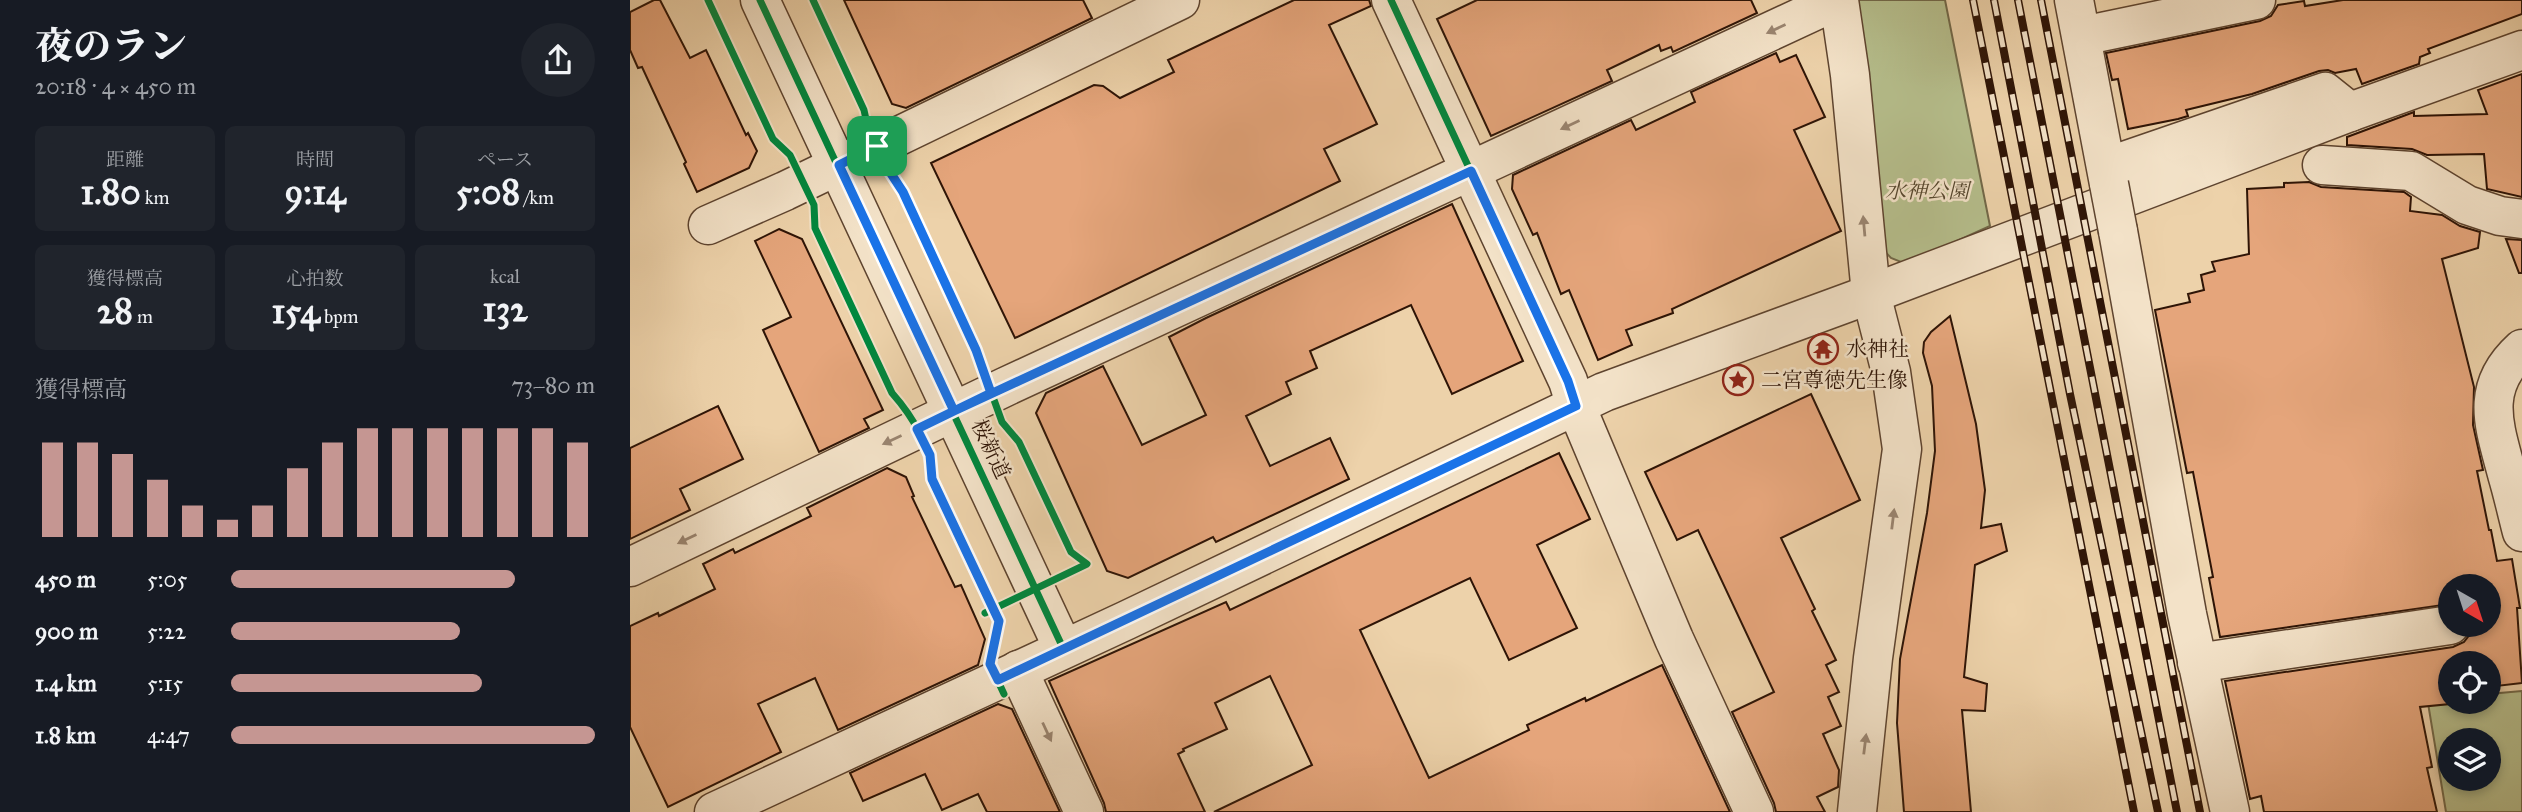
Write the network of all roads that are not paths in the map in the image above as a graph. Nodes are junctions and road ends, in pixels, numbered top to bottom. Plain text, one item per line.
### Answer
1 (760, 0) edge
2 (1180, 0) edge
3 (1391, 0) edge
4 (1839, 0) edge
5 (2256, 0) edge
6 (2078, 18) edge
7 (2522, 50) edge
8 (2350, 112) junction
9 (839, 165) junction
10 (2322, 165) dead end
11 (1471, 171) junction
12 (2108, 176) junction
13 (2522, 219) edge
14 (708, 225) dead end
15 (1871, 294) junction
16 (2522, 349) edge
17 (1576, 406) junction
18 (954, 411) junction
19 (2522, 533) edge
20 (630, 566) edge
21 (2438, 627) edge
22 (1063, 648) junction
23 (2197, 663) junction
24 (1018, 670) junction
25 (714, 812) edge
26 (1084, 812) edge
27 (1754, 812) edge
28 (1857, 812) edge
29 (2230, 812) edge

1 - 9 street, 桜新道
2 - 9 street
3 - 11 street
4 -> 11 street
15 -> 4 street
5 - 6 street
6 - 12 street
7 - 8 street
8 - 12 street
8 - 15 street
9 - 14 street
9 - 18 street, 桜新道
10 - 13 street
11 - 17 street
11 - 18 street
12 - 23 street, bridge
15 - 17 street
28 -> 15 street
16 - 19 street
17 - 22 street
17 - 27 street
18 -> 20 street
18 - 22 street, 桜新道
21 - 23 street
22 - 24 street
23 - 29 street
24 - 25 street
24 -> 26 street

